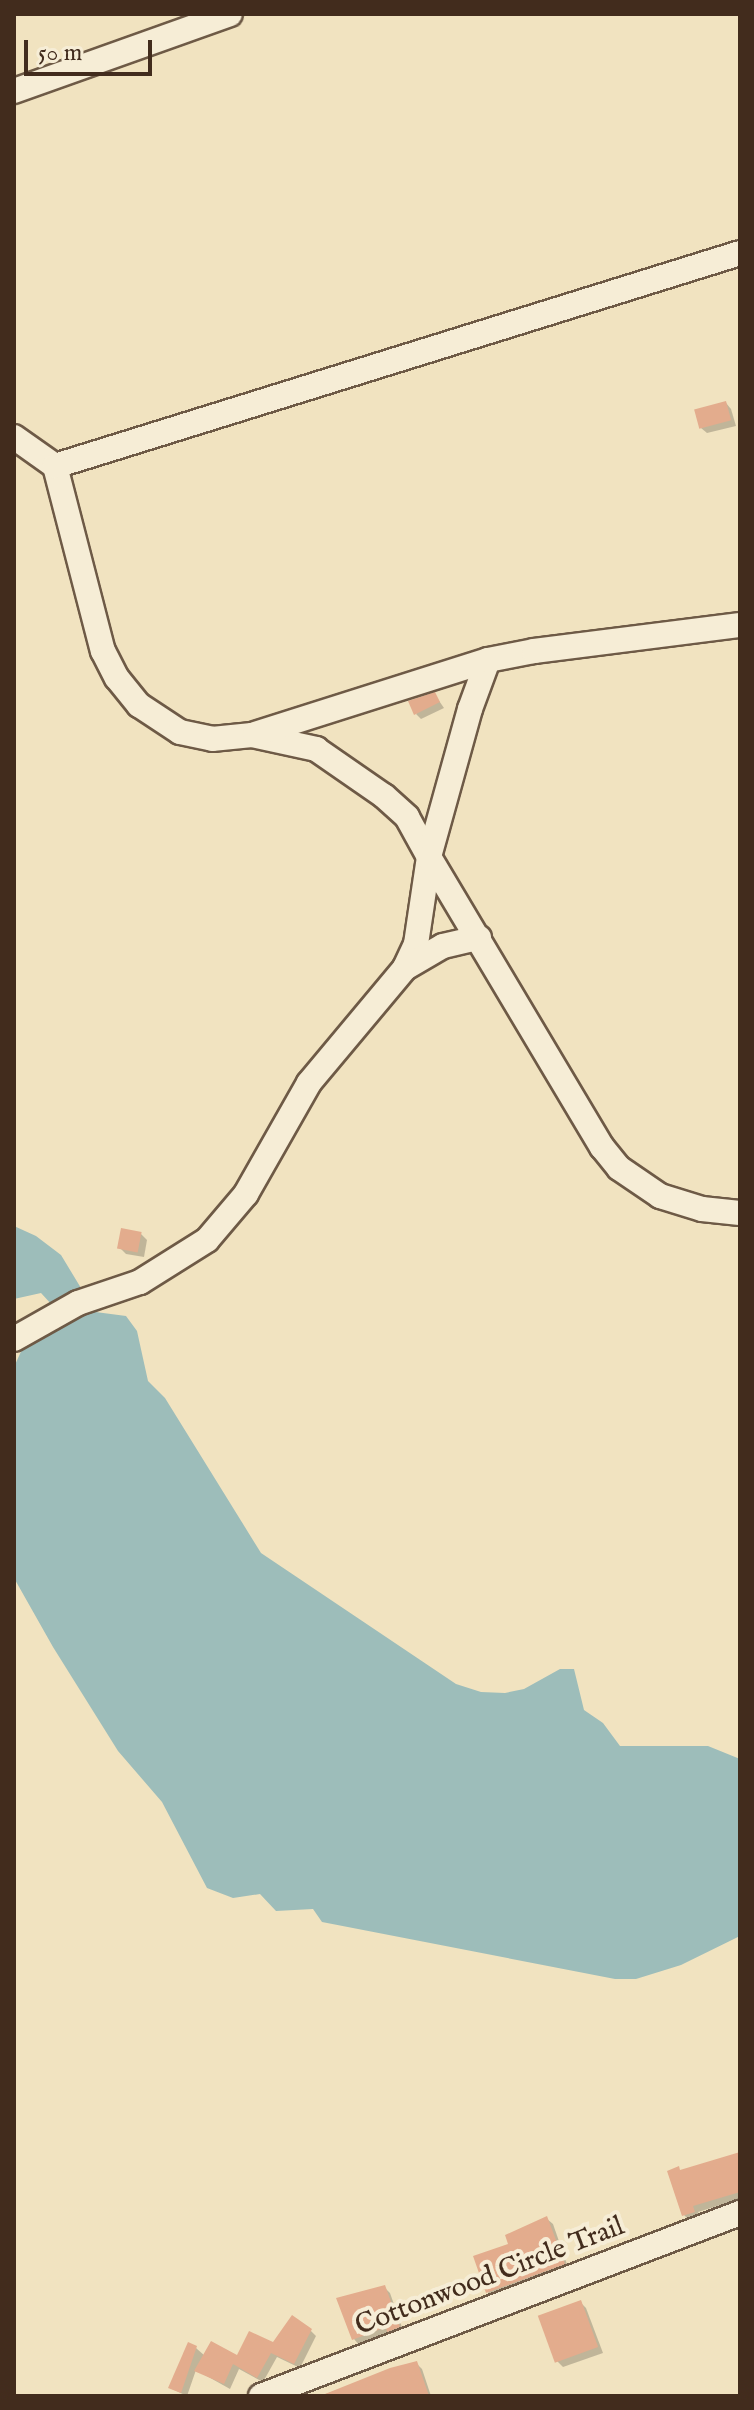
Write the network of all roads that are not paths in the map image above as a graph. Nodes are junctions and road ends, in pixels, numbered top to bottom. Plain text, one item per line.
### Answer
1 (230, 14) edge
2 (14, 91) edge
3 (740, 253) edge
4 (14, 437) edge
5 (55, 466) junction
6 (740, 625) edge
7 (488, 660) junction
8 (252, 735) junction
9 (429, 857) junction
10 (479, 938) junction
11 (405, 968) junction
12 (740, 1213) edge
13 (14, 1339) edge
14 (740, 2213) edge
15 (261, 2396) edge

1 - 2 street
3 - 5 street
4 - 5 street
5 - 8 street
6 - 7 street
7 - 8 street
7 - 9 street
8 - 9 street
9 - 10 street
9 - 11 street
10 - 11 street
10 - 12 street
11 - 13 street
14 - 15 street, Cottonwood Circle Trail

